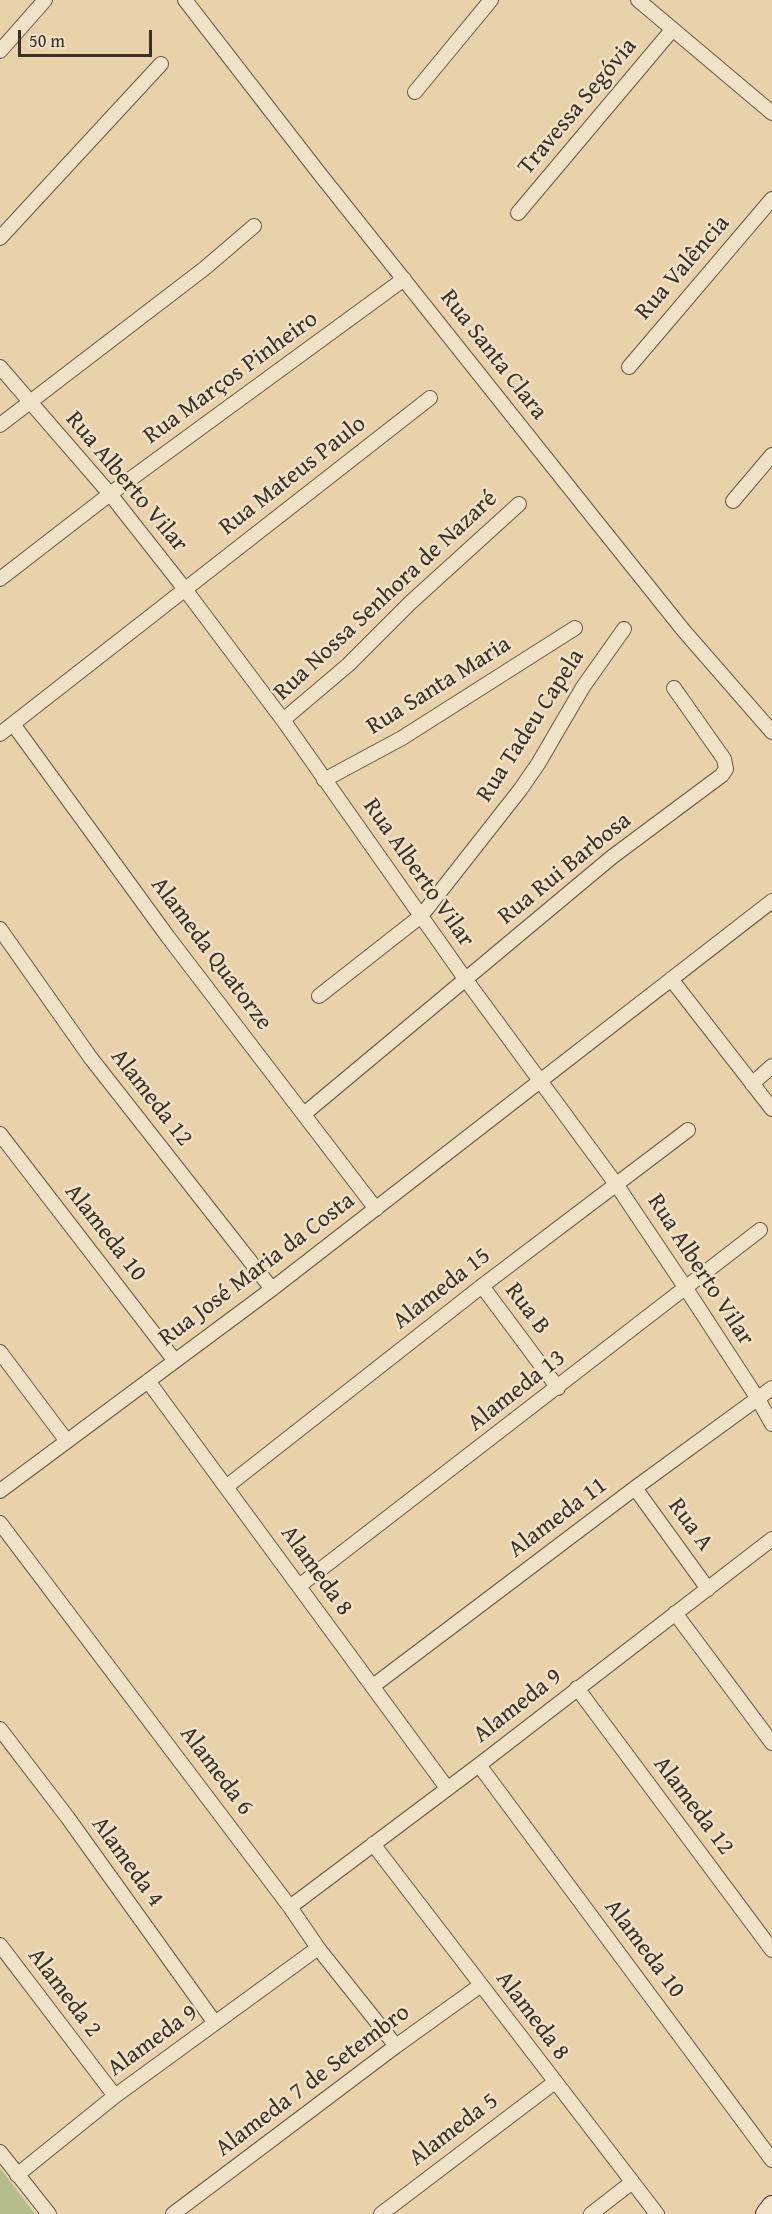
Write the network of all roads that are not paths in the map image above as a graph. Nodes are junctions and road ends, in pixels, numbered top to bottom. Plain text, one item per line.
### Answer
1 (45, 0) edge
2 (185, 0) edge
3 (491, 0) edge
4 (638, 0) edge
5 (672, 30) junction
6 (0, 51) edge
7 (161, 64) dead end
8 (415, 92) dead end
9 (772, 113) edge
10 (772, 199) edge
11 (518, 213) dead end
12 (254, 226) dead end
13 (0, 238) edge
14 (404, 279) junction
15 (0, 367) edge
16 (629, 367) dead end
17 (430, 398) dead end
18 (30, 402) junction
19 (0, 425) edge
20 (772, 455) edge
21 (110, 494) junction
22 (733, 501) dead end
23 (519, 504) dead end
24 (0, 579) edge
25 (184, 588) junction
26 (575, 628) dead end
27 (624, 629) dead end
28 (674, 688) dead end
29 (283, 720) junction
30 (13, 724) junction
31 (772, 732) edge
32 (0, 734) edge
33 (324, 780) junction
34 (772, 901) edge
35 (421, 916) junction
36 (0, 929) edge
37 (671, 979) junction
38 (466, 980) junction
39 (319, 996) dead end
40 (772, 1066) edge
41 (540, 1083) junction
42 (752, 1084) junction
43 (772, 1109) edge
44 (304, 1114) junction
45 (688, 1130) dead end
46 (0, 1134) edge
47 (616, 1184) junction
48 (376, 1209) junction
49 (760, 1230) dead end
50 (482, 1286) junction
51 (686, 1287) junction
52 (272, 1289) junction
53 (0, 1352) edge
54 (175, 1360) junction
55 (148, 1382) junction
56 (558, 1388) junction
57 (772, 1388) edge
58 (758, 1399) junction
59 (772, 1424) edge
60 (66, 1440) junction
61 (226, 1487) junction
62 (635, 1488) junction
63 (0, 1491) edge
64 (0, 1523) edge
65 (772, 1539) edge
66 (299, 1586) junction
67 (708, 1589) junction
68 (675, 1613) junction
69 (373, 1686) junction
70 (577, 1688) junction
71 (0, 1729) edge
72 (772, 1743) edge
73 (479, 1765) junction
74 (447, 1788) junction
75 (373, 1844) junction
76 (290, 1907) junction
77 (0, 1945) edge
78 (318, 1948) junction
79 (772, 1950) edge
80 (481, 1985) junction
81 (215, 2023) junction
82 (396, 2046) junction
83 (555, 2082) junction
84 (115, 2096) junction
85 (0, 2152) edge
86 (772, 2160) edge
87 (17, 2175) junction
88 (631, 2183) junction
89 (772, 2206) edge
90 (49, 2214) edge
91 (173, 2214) edge
92 (381, 2214) edge
93 (591, 2214) edge
94 (657, 2214) edge
95 (766, 2214) edge

1 - 6 street
2 - 14 street, Rua Santa Clara
3 - 8 street
4 - 5 street
5 - 9 street
5 - 11 street, Travessa Segóvia
7 - 13 street
10 - 16 street, Rua Valência
12 - 18 street
14 - 21 street, Rua Marços Pinheiro
14 - 31 street, Rua Santa Clara
15 - 18 street, Rua Alberto Vilar
17 - 25 street, Rua Mateus Paulo
18 - 19 street
18 - 21 street, Rua Alberto Vilar
20 - 22 street
21 - 24 street, Rua Marços Pinheiro
21 - 25 street, Rua Alberto Vilar
23 - 29 street, Rua Nossa Senhora de Nazaré
25 - 29 street, Rua Alberto Vilar
25 - 30 street, Rua Mateus Paulo
26 - 33 street, Rua Santa Maria
27 - 35 street, Rua Tadeu Capela
28 - 38 street, Rua Rui Barbosa
29 - 33 street, Rua Alberto Vilar
30 - 32 street, Rua Mateus Paulo
30 - 44 street, Alameda Quatorze
33 - 35 street, Rua Alberto Vilar
34 - 37 street, Rua José Maria da Costa
35 - 38 street, Rua Alberto Vilar
35 - 39 street, Rua Tadeu Capela
36 - 52 street, Alameda 12
37 - 41 street, Rua José Maria da Costa
37 - 42 street
38 - 41 street, Rua Alberto Vilar
38 - 44 street, Rua Rui Barbosa
40 - 42 street
41 - 47 street, Rua Alberto Vilar
41 - 48 street, Rua José Maria da Costa
42 - 43 street
44 - 48 street, Alameda Quatorze
45 - 47 street, Alameda 15
46 - 54 street, Alameda 10
47 - 50 street, Alameda 15
47 - 51 street, Rua Alberto Vilar
48 - 52 street, Rua José Maria da Costa
49 - 51 street, Alameda 13
50 - 56 street, Rua B
50 - 61 street, Alameda 15
51 - 56 street, Alameda 13
51 - 58 street, Rua Alberto Vilar
52 - 54 street, Rua José Maria da Costa
53 - 60 street
54 - 55 street, Rua José Maria da Costa
55 - 60 street, Rua José Maria da Costa
55 - 61 street, Alameda 8
56 - 66 street, Alameda 13
57 - 58 street, Alameda 11
58 - 59 street, Rua Alberto Vilar
58 - 62 street, Alameda 11
60 - 63 street, Rua José Maria da Costa
61 - 66 street, Alameda 8
62 - 67 street, Rua A
62 - 69 street, Alameda 11
64 - 76 street, Alameda 6
65 - 67 street, Alameda 9
66 - 69 street, Alameda 8
67 - 68 street, Alameda 9
68 - 70 street, Alameda 9
68 - 72 street
69 - 74 street, Alameda 8
70 - 73 street, Alameda 9
70 - 79 street, Alameda 12
71 - 81 street, Alameda 4
73 - 74 street, Alameda 9
73 - 86 street, Alameda 10
74 - 75 street, Alameda 9
75 - 76 street, Alameda 9
75 - 80 street, Alameda 8
76 - 78 street, Alameda 6
77 - 84 street, Alameda 2
78 - 81 street, Alameda 9
78 - 82 street, Alameda 6
80 - 82 street, Alameda 7 de Setembro
80 - 83 street, Alameda 8
81 - 84 street, Alameda 9
82 - 91 street, Alameda 7 de Setembro
83 - 88 street, Alameda 8
83 - 92 street, Alameda 5
84 - 87 street, Alameda 9
85 - 87 street
87 - 90 street
88 - 93 street
88 - 94 street, Alameda 8
89 - 95 main road

